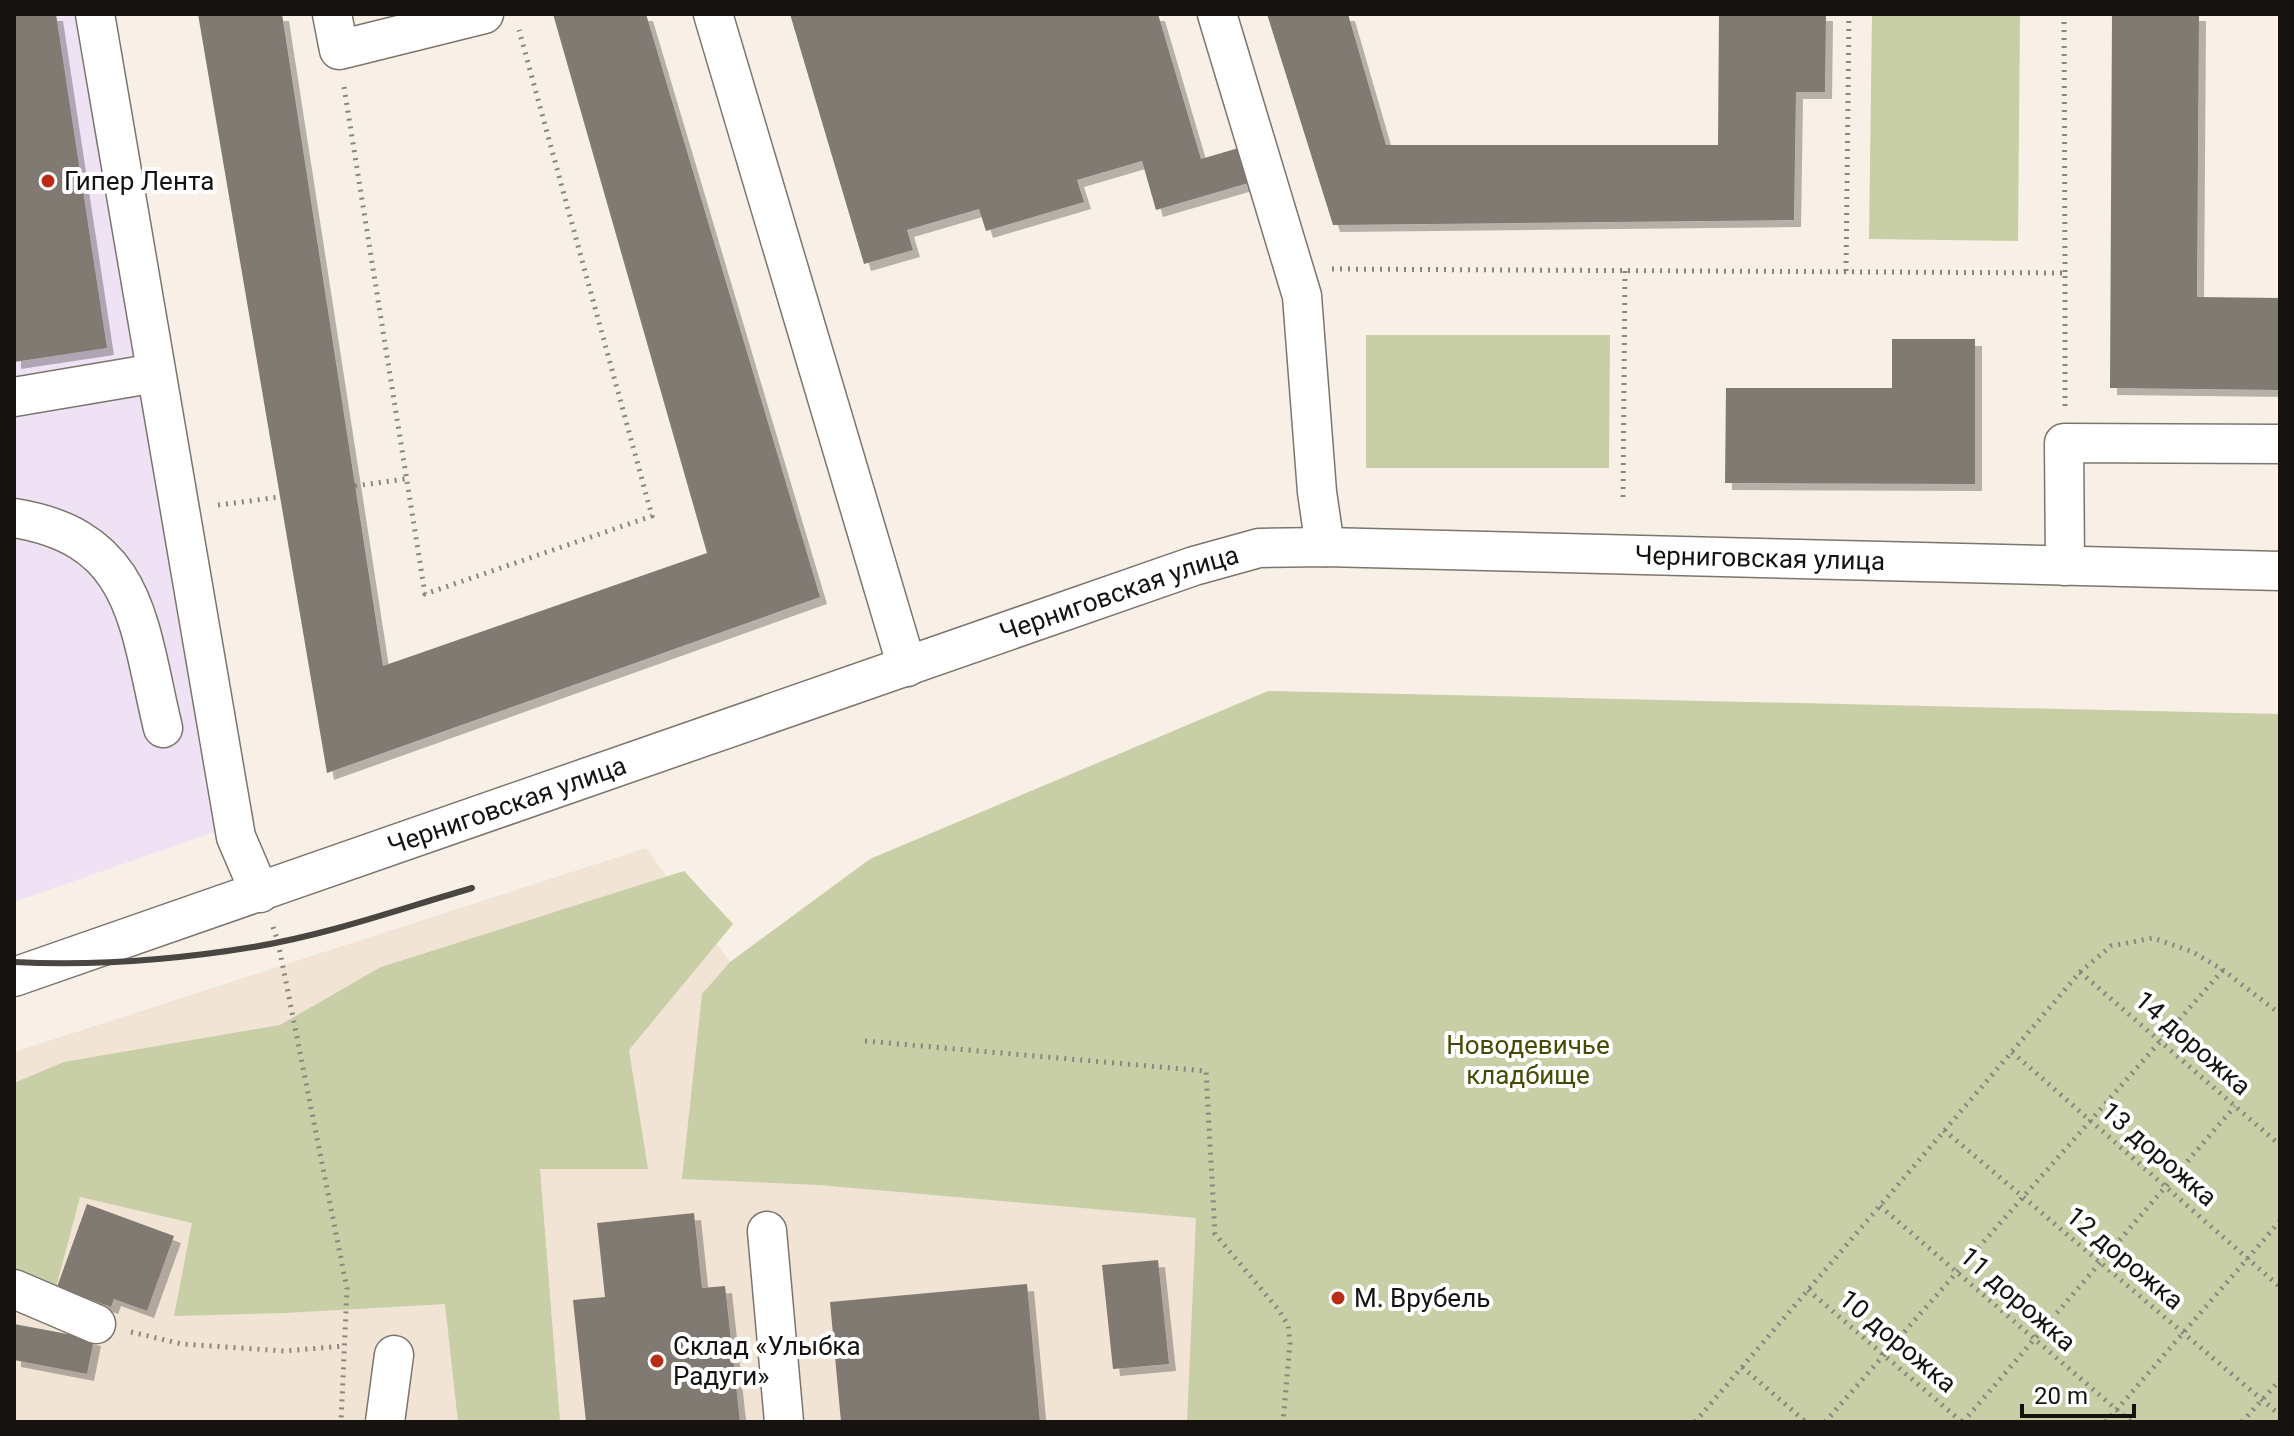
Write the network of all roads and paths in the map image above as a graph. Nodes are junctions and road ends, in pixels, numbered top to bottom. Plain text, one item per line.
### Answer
1 (95, 14) edge
2 (484, 14) edge
3 (713, 14) edge
4 (1217, 14) edge
5 (1849, 14) edge
6 (2064, 14) edge
7 (518, 29) dead end
8 (335, 32) edge
9 (1294, 269) junction
10 (1625, 270) junction
11 (1846, 271) junction
12 (2065, 273) junction
13 (156, 373) junction
14 (14, 397) edge
15 (2064, 443) junction
16 (2280, 444) edge
17 (405, 479) junction
18 (355, 486) dead end
19 (280, 497) dead end
20 (1623, 497) dead end
21 (207, 507) dead end
22 (14, 518) edge
23 (1325, 547) junction
24 (2065, 566) junction
25 (2280, 571) edge
26 (907, 667) junction
27 (216, 718) junction
28 (260, 893) junction
29 (2223, 970) junction
30 (2080, 972) junction
31 (14, 977) edge
32 (2280, 1014) edge
33 (865, 1041) dead end
34 (2160, 1041) junction
35 (2012, 1052) junction
36 (2235, 1106) junction
37 (2090, 1121) junction
38 (1944, 1130) junction
39 (2280, 1145) edge
40 (2166, 1187) junction
41 (2023, 1197) junction
42 (1880, 1206) junction
43 (2280, 1221) edge
44 (767, 1231) dead end
45 (2248, 1258) junction
46 (2100, 1263) junction
47 (1957, 1272) junction
48 (2280, 1287) edge
49 (14, 1289) edge
50 (1808, 1290) junction
51 (96, 1324) joint
52 (2183, 1333) junction
53 (2035, 1339) junction
54 (344, 1346) junction
55 (394, 1355) dead end
56 (1884, 1355) junction
57 (1742, 1367) junction
58 (2280, 1380) edge
59 (2262, 1400) junction
60 (2116, 1410) junction
61 (2280, 1415) edge
62 (341, 1422) edge
63 (385, 1422) edge
64 (784, 1422) edge
65 (1283, 1422) edge
66 (1695, 1422) edge
67 (1806, 1422) edge
68 (1825, 1422) edge
69 (1963, 1422) edge
70 (2106, 1422) edge
71 (2131, 1422) edge
72 (2242, 1422) edge

1 - 13 street
2 - 8 street
3 - 26 street
4 - 9 street
5 - 11 path
6 - 12 path
7 - 17 path
8 - 17 path
9 - 10 path
9 - 23 street
10 - 11 path
10 - 20 path
11 - 12 path
12 - 15 path
13 - 14 street
13 - 27 street
15 - 16 street
15 - 24 street
17 - 18 path
19 - 21 path
22 - 27 street
23 - 24 street, Черниговская улица
23 - 26 street, Черниговская улица
24 - 25 street, Черниговская улица
26 - 28 street, Черниговская улица
27 - 28 street
28 - 31 street, Черниговская улица
28 - 54 path
29 - 30 path
29 - 32 path
29 - 34 path
30 - 34 path, 14 дорожка
30 - 35 path
33 - 65 path
34 - 36 path, 14 дорожка
34 - 37 path
35 - 37 path, 13 дорожка
35 - 38 path
36 - 39 path, 14 дорожка
36 - 40 path
37 - 40 path, 13 дорожка
37 - 41 path
38 - 41 path, 12 дорожка
38 - 42 path
40 - 45 path, 13 дорожка
40 - 46 path
41 - 46 path, 12 дорожка
41 - 47 path
42 - 47 path, 11 дорожка
42 - 50 path
43 - 45 path
44 - 64 street
45 - 48 path, 13 дорожка
45 - 52 path
46 - 52 path, 12 дорожка
46 - 53 path
47 - 53 path, 11 дорожка
47 - 56 path
49 - 51 street
50 - 56 path, 10 дорожка
50 - 57 path
51 - 54 path
52 - 59 path, 12 дорожка
52 - 60 path
53 - 60 path, 11 дорожка
53 - 69 path
54 - 62 path
55 - 63 street
56 - 68 path
56 - 69 path, 10 дорожка
57 - 66 path
57 - 67 path
58 - 59 path
59 - 61 path, 12 дорожка
59 - 72 path
60 - 70 path
60 - 71 path, 11 дорожка

